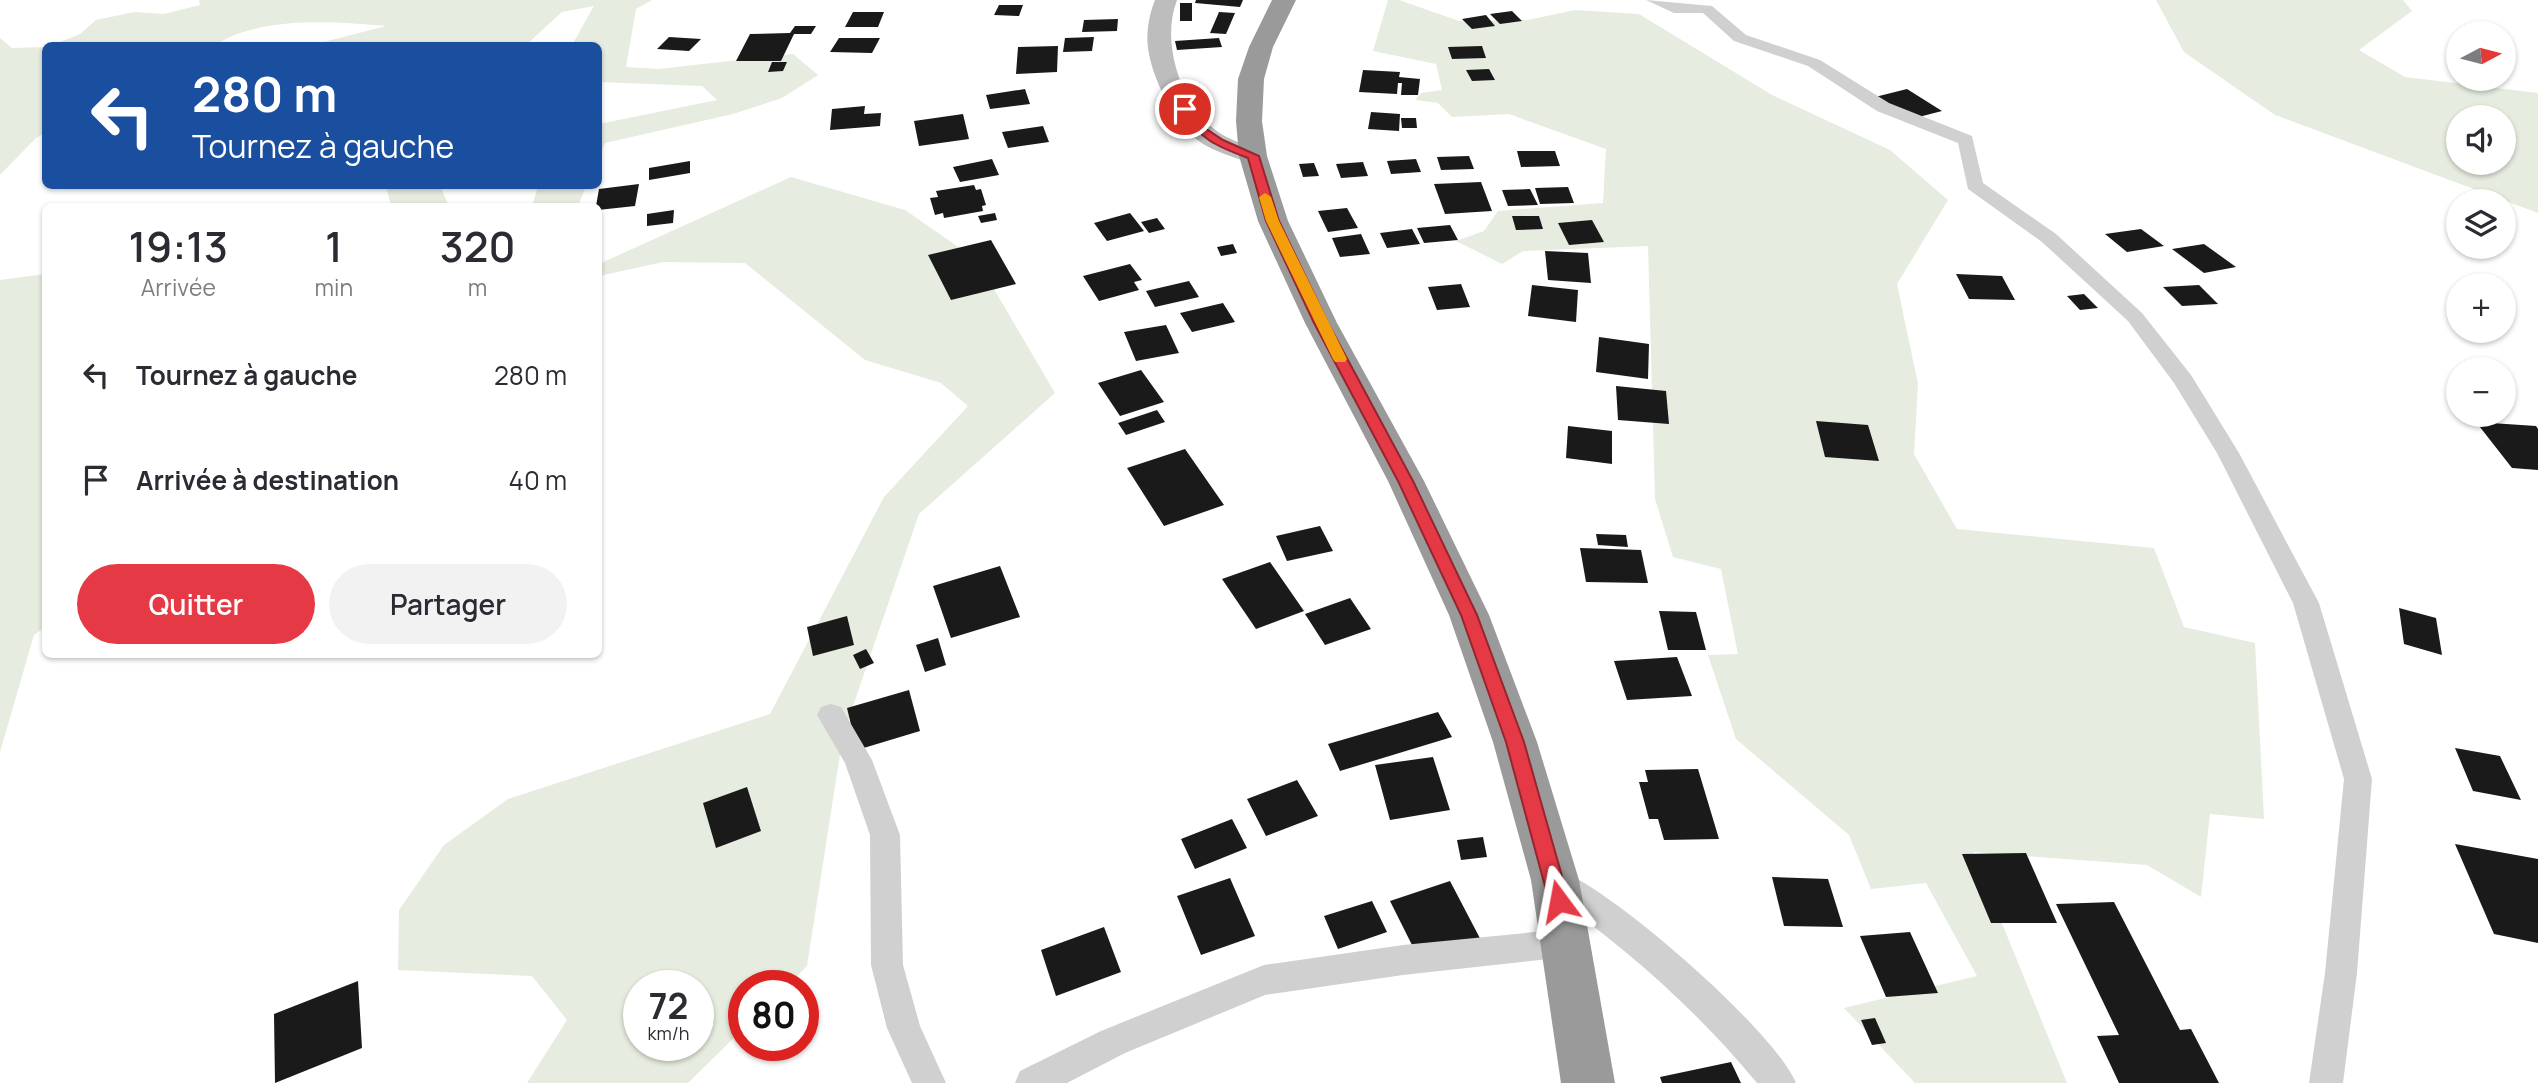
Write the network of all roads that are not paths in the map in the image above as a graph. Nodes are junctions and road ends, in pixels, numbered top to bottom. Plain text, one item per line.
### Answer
1 (1166, 0) edge
2 (1283, 0) edge
3 (1653, 0) edge
4 (1253, 156) junction
5 (831, 715) dead end
6 (1555, 880) junction
7 (1566, 943) junction
8 (929, 1083) edge
9 (1031, 1083) edge
10 (1588, 1083) edge
11 (1779, 1083) edge
12 (2326, 1083) edge

1 - 4 street
2 - 4 highway
3 - 12 street
4 - 6 highway
5 - 8 street
6 - 7 highway
6 - 11 street
7 - 9 street
7 - 10 highway

